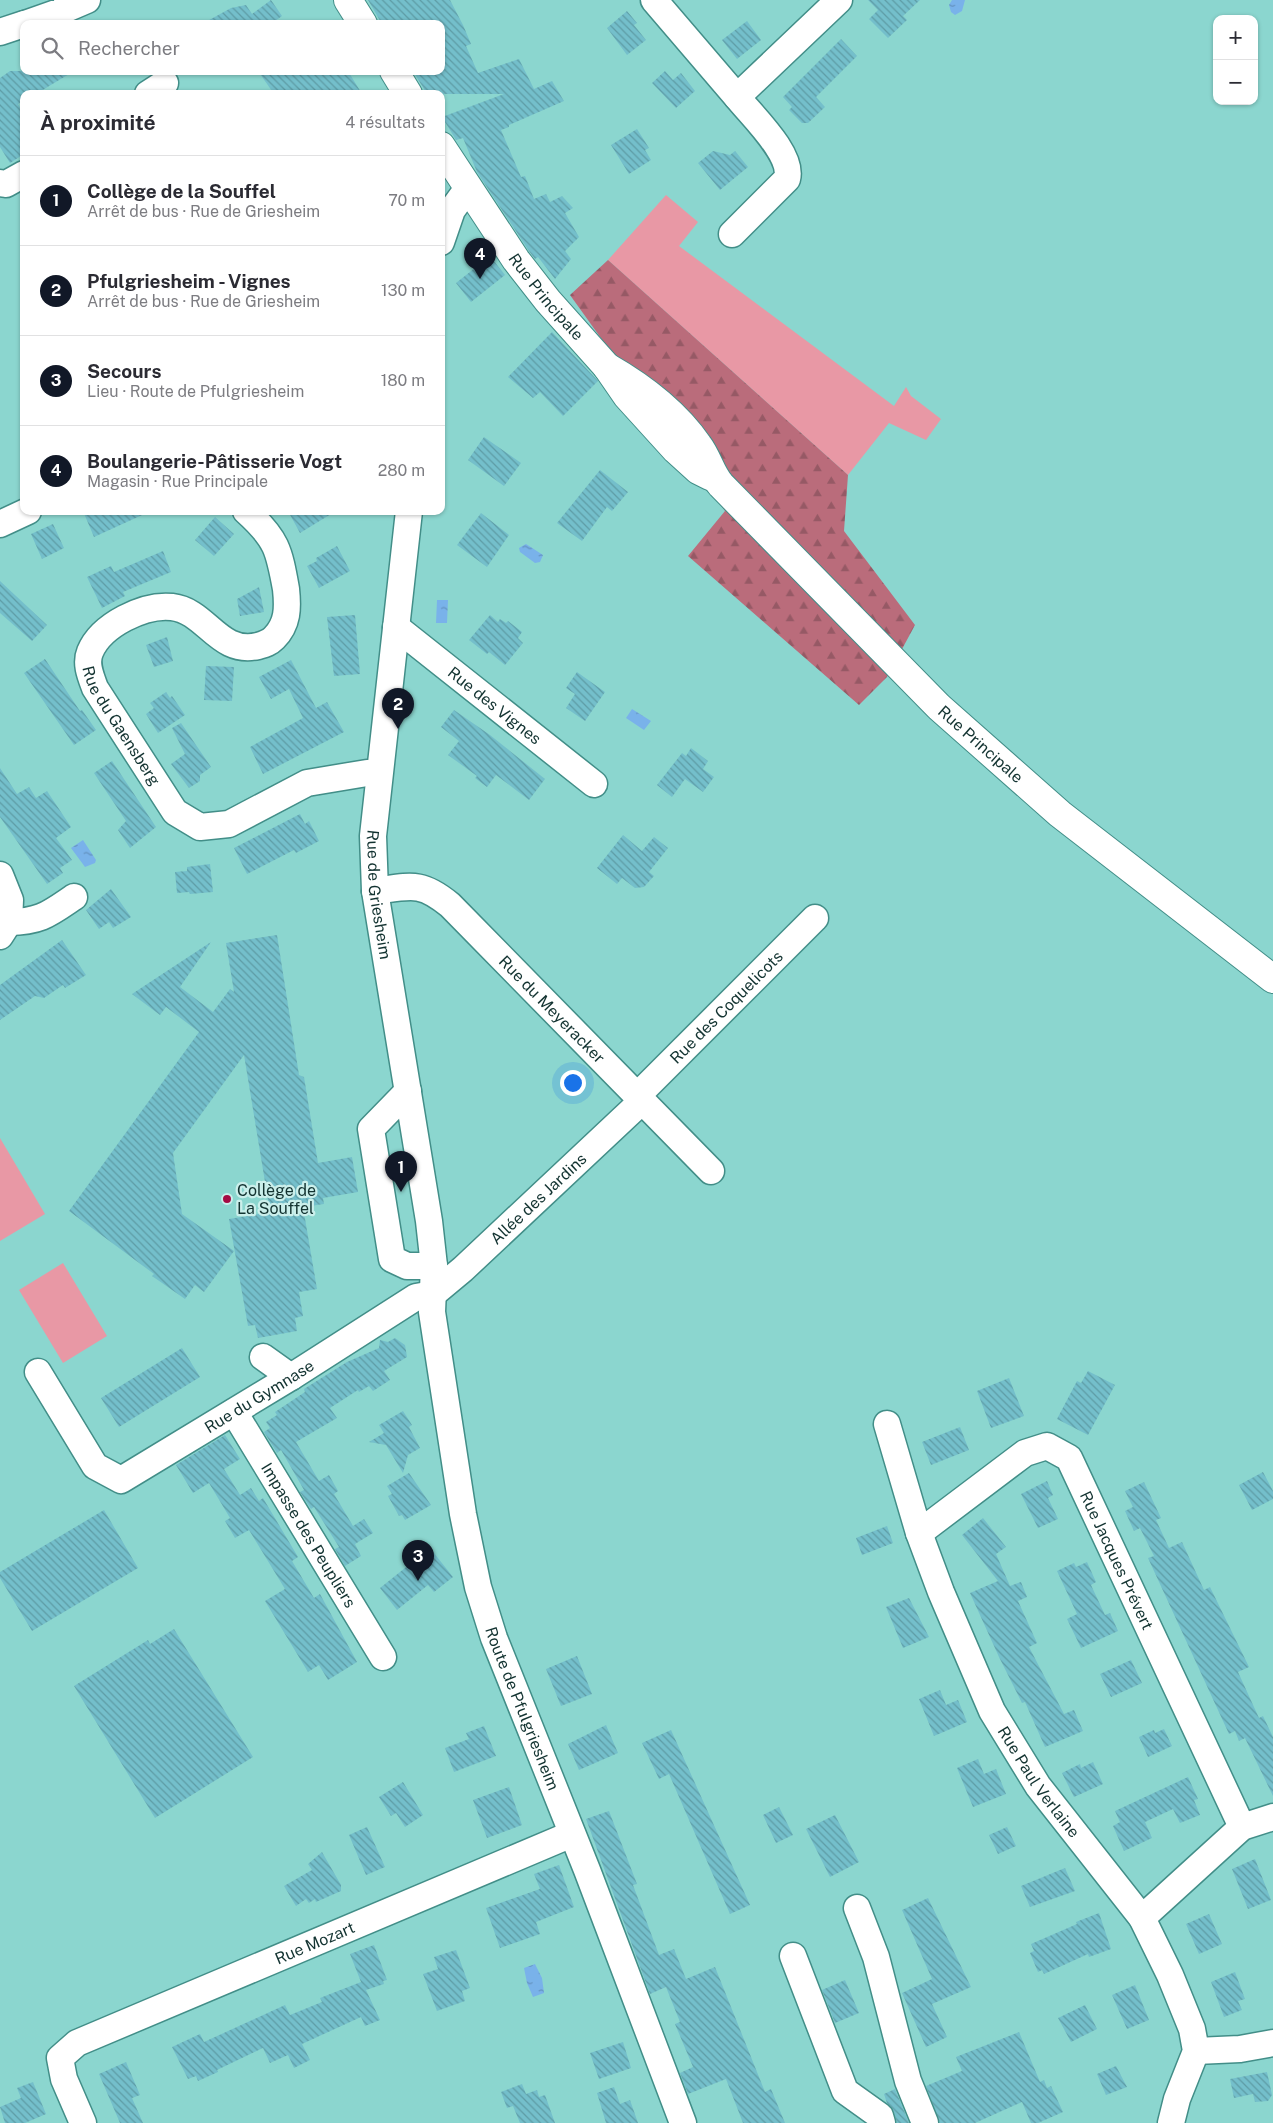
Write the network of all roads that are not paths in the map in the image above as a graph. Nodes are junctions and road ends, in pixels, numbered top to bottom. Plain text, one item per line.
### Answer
1 (87, 0) edge
2 (348, 0) edge
3 (654, 0) edge
4 (839, 0) edge
5 (36, 20) edge
6 (360, 20) edge
7 (20, 25) edge
8 (0, 32) edge
9 (396, 75) edge
10 (406, 90) edge
11 (737, 97) junction
12 (445, 152) edge
13 (20, 176) edge
14 (0, 183) edge
15 (468, 188) junction
16 (445, 230) edge
17 (732, 234) dead end
18 (20, 515) edge
19 (250, 515) edge
20 (409, 515) edge
21 (0, 524) edge
22 (396, 627) junction
23 (379, 774) junction
24 (594, 784) dead end
25 (0, 875) edge
26 (375, 891) junction
27 (74, 897) dead end
28 (816, 918) dead end
29 (5, 930) edge
30 (1273, 979) edge
31 (408, 1091) junction
32 (640, 1099) junction
33 (711, 1171) dead end
34 (434, 1279) junction
35 (263, 1357) dead end
36 (38, 1372) dead end
37 (290, 1377) junction
38 (234, 1412) junction
39 (887, 1424) dead end
40 (919, 1533) junction
41 (383, 1657) dead end
42 (1273, 1818) edge
43 (1242, 1827) junction
44 (572, 1834) junction
45 (857, 1908) dead end
46 (1142, 1918) junction
47 (793, 1956) dead end
48 (1273, 2043) edge
49 (1196, 2051) junction
50 (83, 2123) edge
51 (683, 2123) edge
52 (882, 2123) edge
53 (925, 2123) edge
54 (1171, 2123) edge

1 - 5 street
2 - 6 main road
3 - 11 street
4 - 11 street
7 - 8 street
9 - 10 main road
11 - 17 street
12 - 15 main road, Rue Principale
13 - 14 street
15 - 16 street
15 - 30 main road, Rue Principale
18 - 21 street
19 - 23 street, Rue du Gaensberg
20 - 22 street, Rue de Griesheim
22 - 23 street, Rue de Griesheim
22 - 24 street, Rue des Vignes
23 - 26 street, Rue de Griesheim
25 - 29 street
26 - 31 street, Rue de Griesheim
26 - 32 street, Rue du Meyeracker
27 - 29 street
28 - 32 street, Rue des Coquelicots
31 - 34 street, Rue de Griesheim
31 - 34 street
32 - 33 street, Rue du Meyeracker
32 - 34 street, Allée des Jardins
34 - 37 street, Rue du Gymnase
34 - 44 street, Route de Pfulgriesheim
35 - 37 street
36 - 38 street, Rue du Gymnase
37 - 38 street, Rue du Gymnase
38 - 41 street, Impasse des Peupliers
39 - 40 street, Rue Paul Verlaine
40 - 43 street, Rue Jacques Prévert
40 - 46 street, Rue Paul Verlaine
42 - 43 street
43 - 46 street
44 - 50 street, Rue Mozart
44 - 51 street, Route de Pfulgriesheim
45 - 53 street
46 - 49 street, Rue Paul Verlaine
47 - 52 street
48 - 49 street
49 - 54 street

